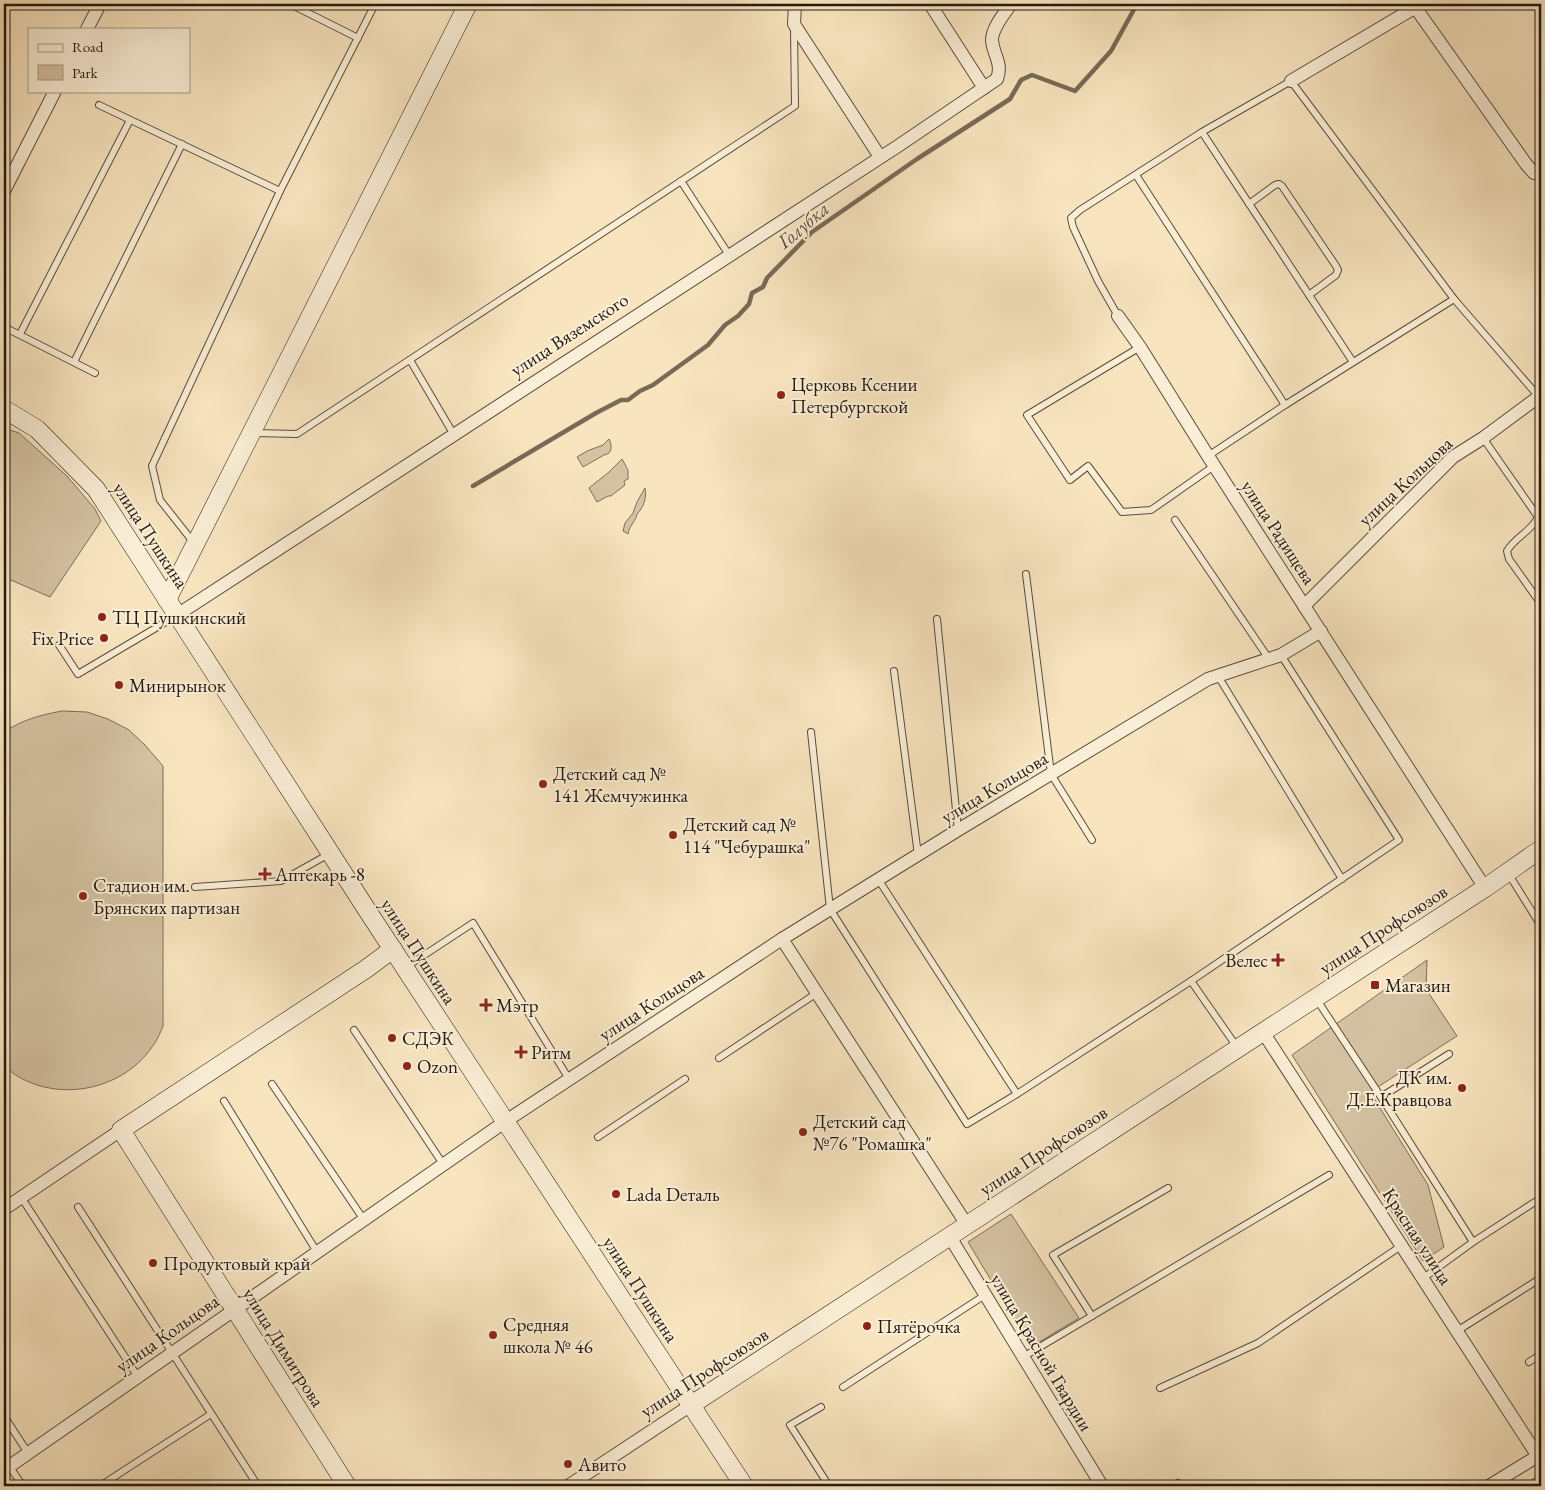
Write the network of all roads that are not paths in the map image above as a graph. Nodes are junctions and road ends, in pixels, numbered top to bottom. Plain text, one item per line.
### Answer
1 (100, 4) edge
2 (290, 4) edge
3 (375, 4) edge
4 (468, 4) edge
5 (795, 4) edge
6 (930, 4) edge
7 (1010, 4) edge
8 (1418, 5) edge
9 (794, 24) junction
10 (88, 28) edge
11 (358, 38) junction
12 (1290, 81) junction
13 (984, 88) junction
14 (54, 92) edge
15 (99, 105) dead end
16 (130, 120) junction
17 (1202, 132) junction
18 (182, 144) junction
19 (880, 157) junction
20 (1541, 172) edge
21 (1136, 175) junction
22 (681, 181) junction
23 (280, 190) junction
24 (4, 191) edge
25 (1249, 204) junction
26 (729, 255) junction
27 (1309, 295) junction
28 (1454, 299) junction
29 (1118, 316) joint
30 (4, 327) edge
31 (20, 334) junction
32 (1140, 347) junction
33 (410, 360) junction
34 (74, 362) junction
35 (1354, 362) junction
36 (95, 373) dead end
37 (1540, 396) edge
38 (1285, 405) junction
39 (4, 409) edge
40 (251, 433) junction
41 (454, 435) junction
42 (1483, 438) junction
43 (1211, 461) junction
44 (1174, 520) dead end
45 (195, 544) junction
46 (1026, 574) dead end
47 (167, 600) junction
48 (1541, 604) edge
49 (1304, 606) junction
50 (177, 615) junction
51 (937, 619) dead end
52 (1321, 631) junction
53 (59, 645) dead end
54 (1275, 657) junction
55 (894, 671) dead end
56 (1218, 676) junction
57 (811, 732) dead end
58 (1051, 774) junction
59 (958, 830) junction
60 (1092, 840) dead end
61 (1541, 849) edge
62 (330, 853) junction
63 (918, 855) junction
64 (1507, 872) junction
65 (878, 879) junction
66 (1342, 879) junction
67 (195, 886) dead end
68 (1485, 888) junction
69 (830, 909) junction
70 (1541, 926) edge
71 (782, 939) junction
72 (393, 949) junction
73 (405, 968) junction
74 (1191, 980) junction
75 (817, 993) junction
76 (1316, 997) junction
77 (354, 1030) dead end
78 (1263, 1032) junction
79 (1238, 1048) junction
80 (1449, 1054) dead end
81 (719, 1058) dead end
82 (569, 1079) junction
83 (685, 1079) dead end
84 (272, 1084) dead end
85 (1017, 1094) junction
86 (1381, 1097) junction
87 (224, 1101) dead end
88 (506, 1121) junction
89 (121, 1130) junction
90 (598, 1138) dead end
91 (443, 1164) junction
92 (1329, 1175) dead end
93 (1168, 1188) dead end
94 (21, 1197) junction
95 (1541, 1198) edge
96 (5, 1204) edge
97 (78, 1207) dead end
98 (364, 1220) junction
99 (967, 1225) junction
100 (950, 1237) junction
101 (1473, 1242) junction
102 (1401, 1246) junction
103 (317, 1252) junction
104 (1422, 1278) junction
105 (1541, 1278) edge
106 (985, 1295) junction
107 (235, 1308) junction
108 (1092, 1316) junction
109 (1457, 1331) junction
110 (173, 1352) junction
111 (1541, 1354) edge
112 (1023, 1357) junction
113 (1529, 1362) dead end
114 (138, 1376) junction
115 (843, 1387) dead end
116 (1160, 1388) dead end
117 (691, 1405) junction
118 (820, 1407) dead end
119 (211, 1414) junction
120 (4, 1416) edge
121 (28, 1453) junction
122 (1540, 1457) edge
123 (6, 1468) edge
124 (1541, 1482) edge
125 (22, 1486) edge
126 (100, 1486) edge
127 (258, 1486) edge
128 (346, 1486) edge
129 (568, 1486) edge
130 (744, 1486) edge
131 (829, 1486) edge
132 (1102, 1486) edge
133 (1488, 1486) edge
134 (1534, 1486) edge

1 - 10 street
2 - 11 lane
3 - 11 lane
4 - 40 main road
5 - 9 street
6 - 13 street
7 - 13 street, улица Вяземского
8 - 12 street
8 - 20 street
9 - 19 street
9 - 22 lane
11 - 23 lane
12 - 17 lane
12 - 28 lane
13 - 19 street, улица Вяземского
14 - 24 street
15 - 16 lane
16 - 18 lane
16 - 31 lane
17 - 21 lane
17 - 25 lane
18 - 23 lane
18 - 34 lane
19 - 26 street, улица Вяземского
21 - 29 lane, улица Радищева
21 - 38 lane
22 - 26 lane
22 - 33 lane
23 - 45 lane
25 - 27 lane
25 - 27 lane
26 - 41 street, улица Вяземского
27 - 35 lane
28 - 35 lane
28 - 37 lane
29 - 32 street, улица Радищева
30 - 31 lane
31 - 34 lane
32 - 43 street, улица Радищева
32 - 43 lane
33 - 40 lane
33 - 41 lane
34 - 36 lane
35 - 38 lane
37 - 42 street, улица Кольцова
38 - 43 lane
39 - 47 main road, улица Пушкина
40 - 45 main road
41 - 50 street, улица Вяземского
42 - 48 lane
42 - 49 street, улица Кольцова
43 - 49 street, улица Радищева
44 - 54 lane
45 - 47 main road
46 - 58 lane
47 - 50 main road, улица Пушкина
49 - 52 street, улица Радищева
50 - 53 lane
50 - 62 main road, улица Пушкина
51 - 59 lane
52 - 54 street, улица Кольцова
52 - 68 street, улица Радищева
54 - 56 street, улица Кольцова
54 - 66 lane
55 - 63 lane
56 - 58 street, улица Кольцова
56 - 66 lane
57 - 69 lane
58 - 59 street, улица Кольцова
58 - 60 lane
59 - 63 street, улица Кольцова
61 - 64 main road, улица Профсоюзов
62 - 67 lane
62 - 72 main road, улица Пушкина
63 - 65 street, улица Кольцова
64 - 68 main road, улица Профсоюзов
64 - 70 lane
65 - 69 street, улица Кольцова
65 - 85 lane
66 - 74 lane
68 - 76 main road, улица Профсоюзов
69 - 71 street, улица Кольцова
69 - 85 lane
71 - 75 street
71 - 82 street, улица Кольцова
72 - 73 main road, улица Пушкина
72 - 89 main road
73 - 82 lane
73 - 88 main road, улица Пушкина
74 - 79 lane
74 - 85 lane
75 - 81 lane
75 - 99 street
76 - 78 main road, улица Профсоюзов
76 - 86 lane
77 - 91 lane
78 - 79 main road, улица Профсоюзов
78 - 102 street, Красная улица
79 - 99 main road, улица Профсоюзов
80 - 86 lane
82 - 88 street, улица Кольцова
83 - 90 lane
84 - 98 lane
86 - 101 lane
87 - 103 lane
88 - 91 street, улица Кольцова
88 - 117 main road, улица Пушкина
89 - 94 street
89 - 107 main road, улица Димитрова
91 - 98 street, улица Кольцова
92 - 108 lane
93 - 108 lane
94 - 96 street
94 - 114 lane
95 - 101 lane
97 - 110 lane
98 - 103 street, улица Кольцова
99 - 100 main road, улица Профсоюзов
100 - 106 street, улица Красной Гвардии
100 - 117 main road, улица Профсоюзов
101 - 104 lane
102 - 104 street, Красная улица
102 - 116 lane
103 - 107 street, улица Кольцова
104 - 109 street, Красная улица
105 - 109 lane
106 - 112 street, улица Красной Гвардии
106 - 115 lane
107 - 110 street, улица Кольцова
107 - 128 main road, улица Димитрова
108 - 112 lane
109 - 122 street, Красная улица
110 - 114 street, улица Кольцова
110 - 119 lane
111 - 113 lane
112 - 132 street, улица Красной Гвардии
114 - 121 street, улица Кольцова
117 - 129 street, улица Профсоюзов
117 - 130 main road, улица Пушкина
118 - 131 lane
119 - 126 lane
119 - 127 lane
120 - 121 lane
121 - 123 street, улица Кольцова
122 - 133 street
123 - 125 lane
124 - 134 street

